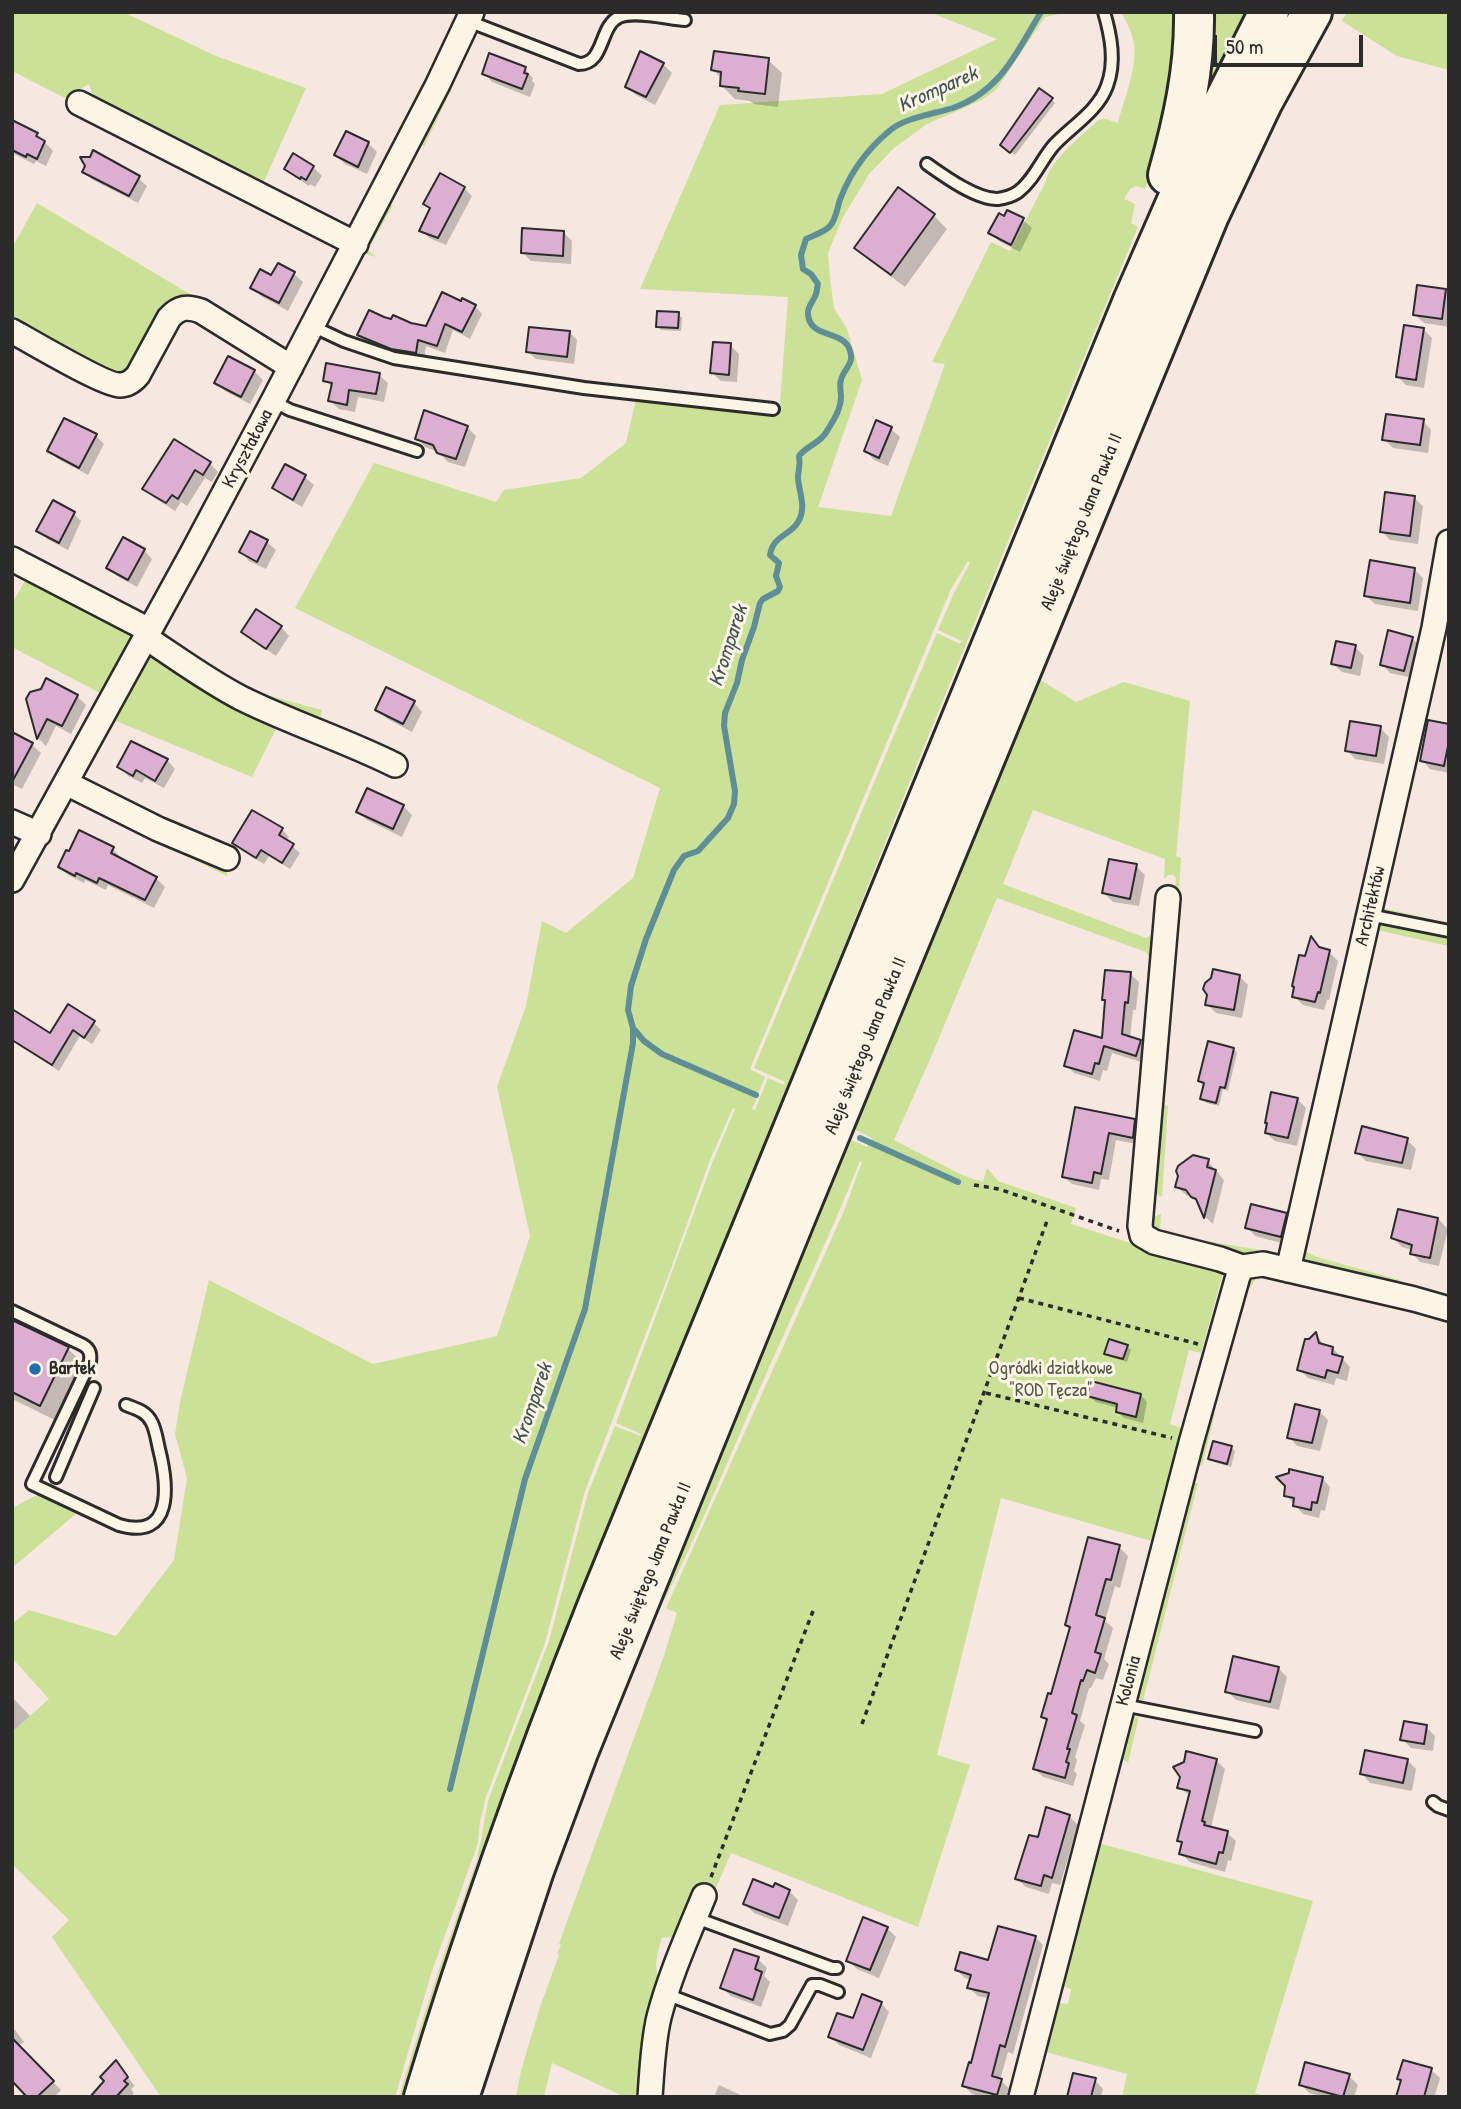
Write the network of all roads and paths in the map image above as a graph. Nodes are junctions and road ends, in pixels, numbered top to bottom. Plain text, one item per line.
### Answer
1 (1104, 12) edge
2 (1194, 12) edge
3 (1269, 12) edge
4 (1312, 12) edge
5 (470, 17) edge
6 (685, 20) dead end
7 (79, 103) dead end
8 (927, 164) dead end
9 (356, 244) junction
10 (1133, 301) junction
11 (312, 326) junction
12 (12, 331) edge
13 (291, 367) junction
14 (273, 401) junction
15 (773, 409) dead end
16 (417, 451) dead end
17 (1449, 542) edge
18 (12, 559) edge
19 (1441, 629) edge
20 (147, 634) junction
21 (395, 765) dead end
22 (66, 783) junction
23 (12, 822) edge
24 (39, 834) junction
25 (227, 858) dead end
26 (12, 880) edge
27 (1168, 898) dead end
28 (1369, 915) junction
29 (1449, 932) edge
30 (974, 1185) dead end
31 (1047, 1221) dead end
32 (1142, 1235) junction
33 (1242, 1267) junction
34 (1288, 1270) junction
35 (1019, 1298) junction
36 (1449, 1309) edge
37 (12, 1311) edge
38 (1217, 1349) junction
39 (94, 1388) dead end
40 (985, 1392) junction
41 (127, 1405) dead end
42 (1191, 1443) junction
43 (56, 1477) dead end
44 (813, 1611) dead end
45 (1123, 1704) junction
46 (862, 1724) dead end
47 (1255, 1731) dead end
48 (1433, 1802) dead end
49 (1449, 1810) edge
50 (704, 1896) joint
51 (695, 1918) junction
52 (837, 1968) dead end
53 (838, 1992) dead end
54 (666, 1994) junction
55 (424, 2097) edge
56 (458, 2097) edge
57 (650, 2097) edge
58 (1021, 2097) edge

1 - 8 lane
2 - 10 highway
3 - 10 highway, Aleje świętego Jana Pawła II
4 - 56 highway, Aleje świętego Jana Pawła II
5 - 6 lane
5 - 9 street, Kryształowa
7 - 9 street
9 - 11 street, Kryształowa
10 - 55 highway, Aleje świętego Jana Pawła II
11 - 13 street, Kryształowa
11 - 15 lane
12 - 13 street
13 - 14 street, Kryształowa
14 - 16 lane
14 - 20 street, Kryształowa
17 - 19 street, Architektów
18 - 20 street
19 - 28 street, Architektów
20 - 21 street
20 - 22 street, Kryształowa
22 - 24 street, Kryształowa
22 - 25 street
23 - 24 street
24 - 26 street, Kryształowa
27 - 32 street
28 - 29 lane
28 - 34 street, Architektów
30 - 32 path
31 - 35 path
32 - 33 street
33 - 34 street
33 - 38 street, Kolonia
34 - 36 street
35 - 38 path
35 - 40 path
37 - 41 lane
38 - 42 street, Kolonia
39 - 43 lane
40 - 42 path
40 - 46 path
42 - 45 street, Kolonia
44 - 50 path
45 - 47 lane
45 - 58 street, Kolonia
48 - 49 lane
50 - 51 street
51 - 52 lane
51 - 54 street
53 - 54 lane
54 - 57 street

